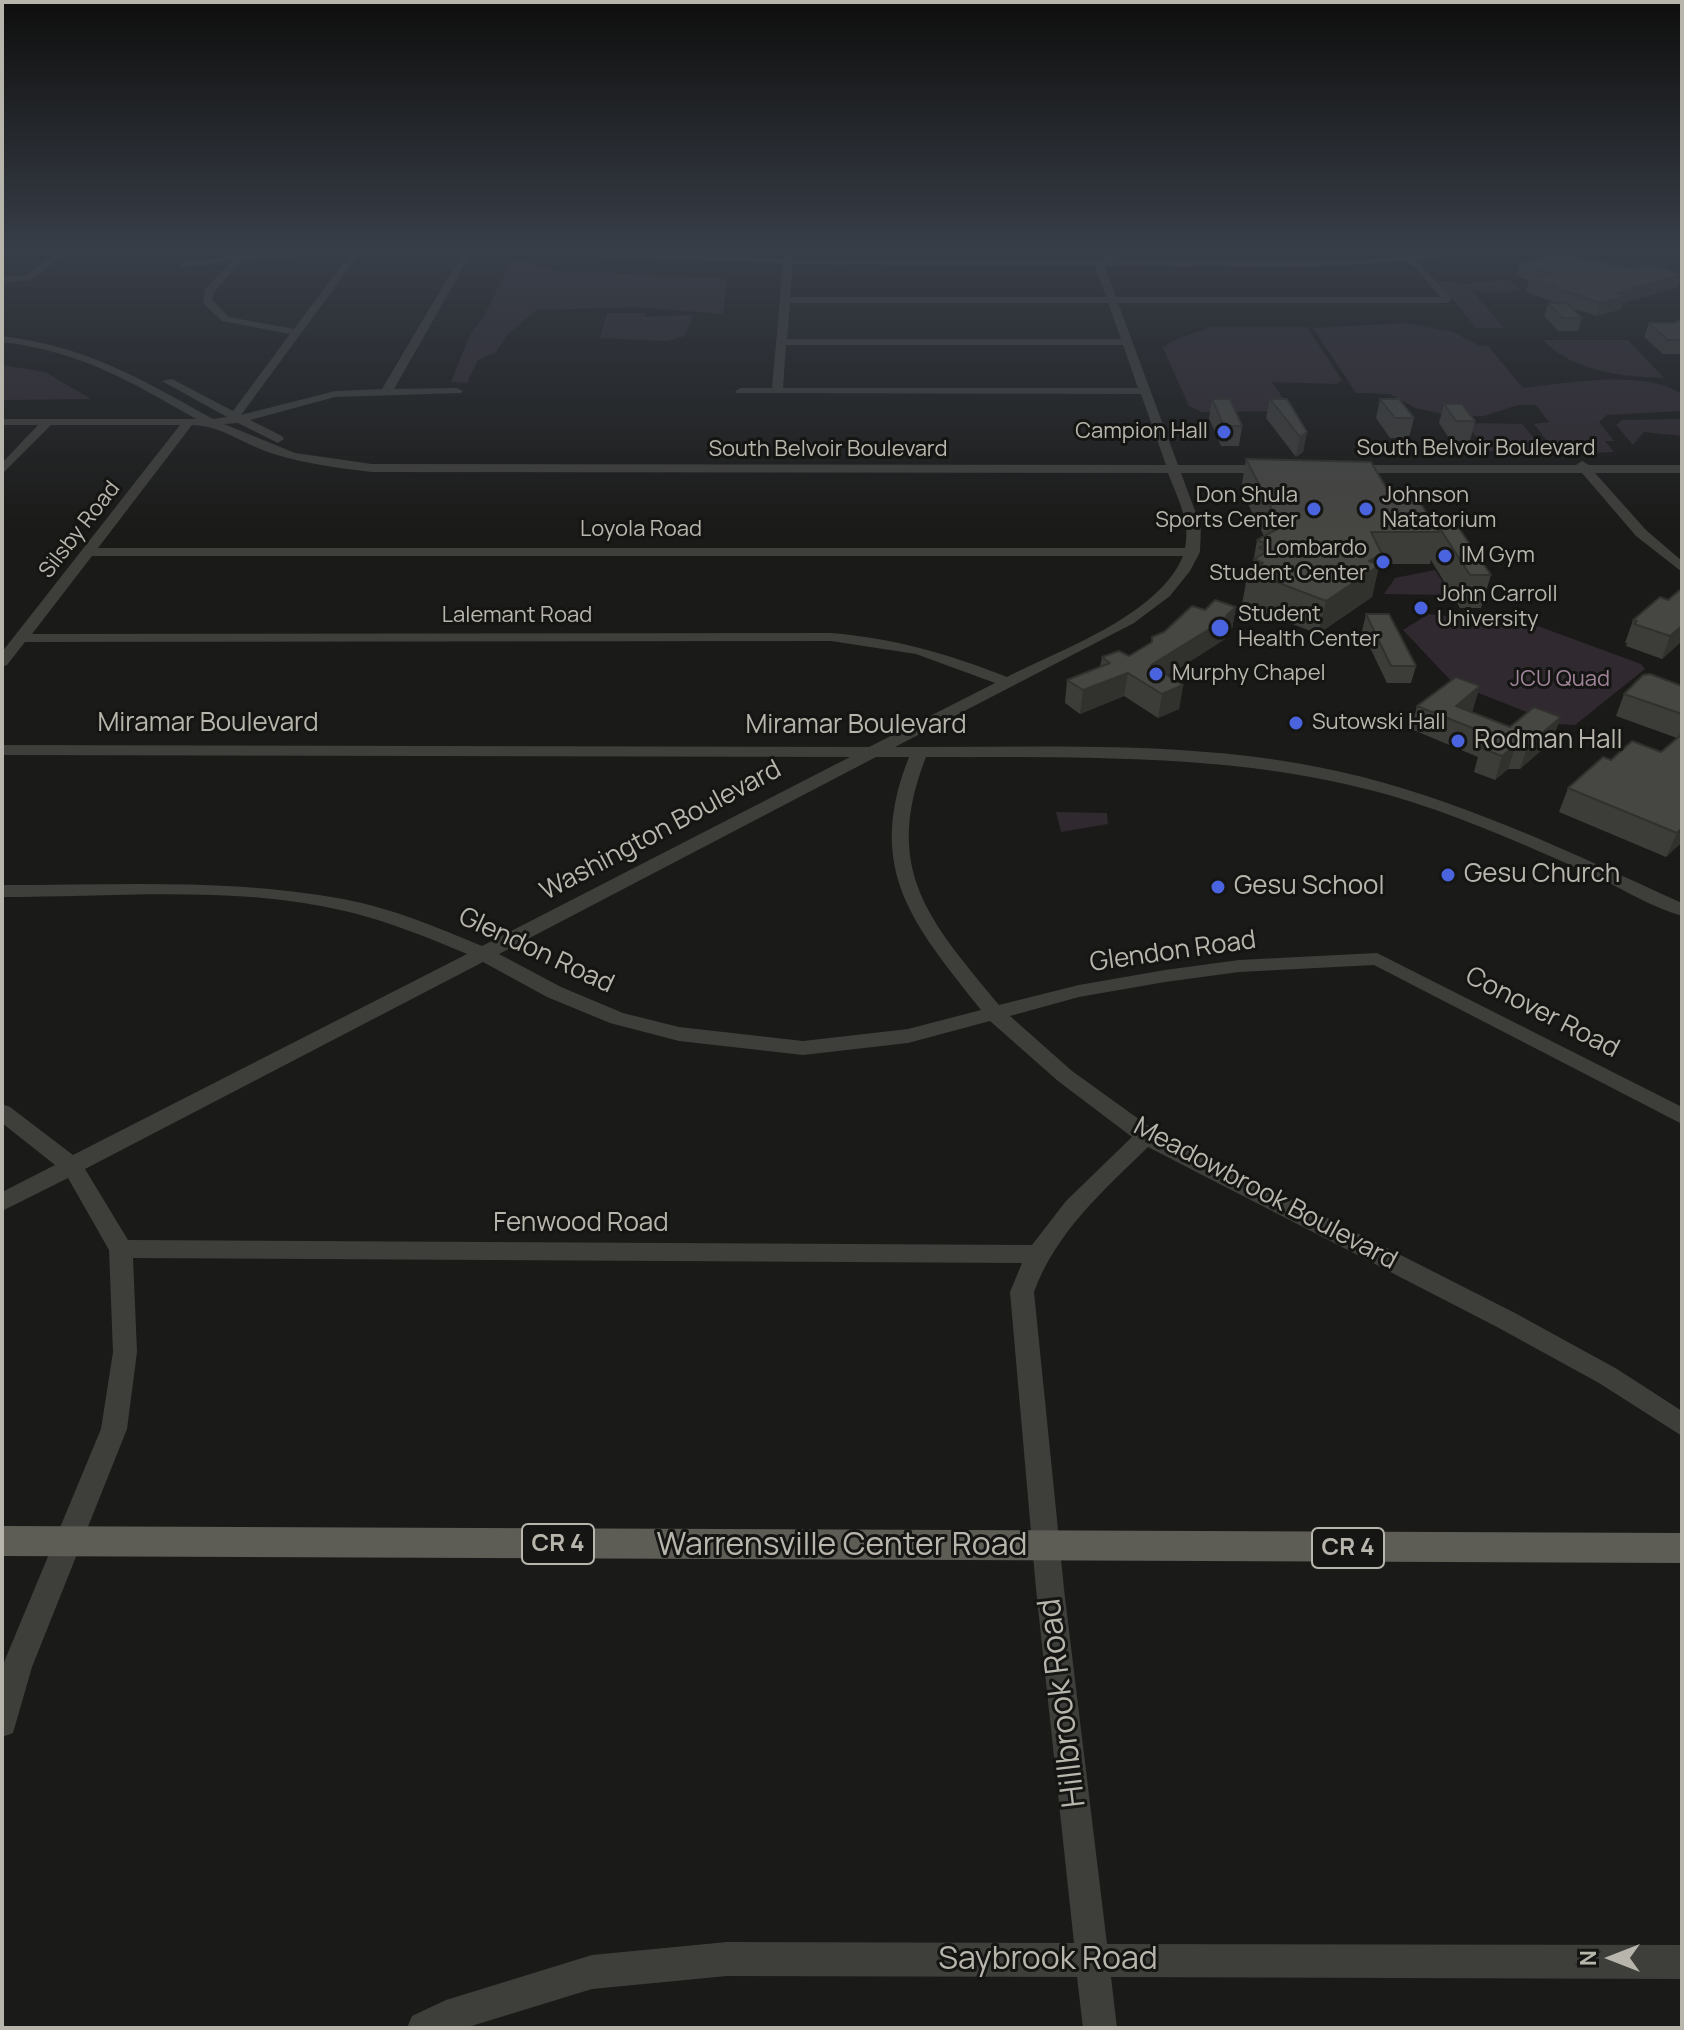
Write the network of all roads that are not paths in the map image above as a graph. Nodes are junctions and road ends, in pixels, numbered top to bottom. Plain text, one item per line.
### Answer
1 (781, 342) edge
2 (1128, 342) edge
3 (47, 343) edge
4 (84, 343) edge
5 (288, 343) edge
6 (415, 343) edge
7 (89, 344) dead end
8 (157, 376) dead end
9 (387, 391) junction
10 (457, 391) dead end
11 (741, 391) dead end
12 (777, 391) junction
13 (1147, 391) junction
14 (237, 418) junction
15 (2, 422) edge
16 (48, 422) junction
17 (189, 422) junction
18 (214, 422) junction
19 (1682, 461) edge
20 (1172, 465) junction
21 (1284, 465) edge
22 (1336, 465) edge
23 (1582, 465) junction
24 (668, 466) junction
25 (1682, 469) edge
26 (2, 470) edge
27 (89, 552) junction
28 (1193, 552) junction
29 (1682, 568) edge
30 (21, 638) junction
31 (2, 662) edge
32 (1007, 682) junction
33 (2, 750) edge
34 (920, 751) junction
35 (868, 752) junction
36 (2, 891) edge
37 (1682, 910) edge
38 (484, 954) junction
39 (1377, 959) joint
40 (996, 1015) junction
41 (2, 1112) edge
42 (1682, 1116) edge
43 (1146, 1136) junction
44 (73, 1167) junction
45 (2, 1202) edge
46 (121, 1249) junction
47 (1040, 1254) junction
48 (1682, 1425) edge
49 (2, 1541) edge
50 (70, 1541) junction
51 (1046, 1547) junction
52 (1682, 1548) edge
53 (2, 1722) edge
54 (1093, 1960) junction
55 (1682, 1962) edge
56 (424, 2028) edge
57 (1100, 2028) edge

1 - 12 street
2 - 13 street
3 - 18 street, South Belvoir Boulevard
4 - 7 street
5 - 14 street
6 - 9 street
8 - 14 street, South Belvoir Boulevard
9 - 10 street
9 - 14 street
11 - 12 street
12 - 13 street
13 - 20 street
14 - 18 street
14 - 24 street, South Belvoir Boulevard
15 - 16 street
16 - 17 street
16 - 26 street
17 - 18 street
17 - 27 street, Silsby Road
18 - 24 street, South Belvoir Boulevard
19 - 23 street, South Belvoir Boulevard
20 - 21 street, South Belvoir Boulevard
20 - 24 street, South Belvoir Boulevard
20 - 28 street
22 - 23 street, South Belvoir Boulevard
23 - 25 street, South Belvoir Boulevard
23 - 29 street
27 - 28 street, Loyola Road
27 - 30 street, Silsby Road
28 - 32 street, Washington Boulevard
30 - 31 street, Silsby Road
30 - 32 street, Lalemant Road
32 - 35 street, Washington Boulevard
33 - 35 street, Miramar Boulevard
34 - 35 street, Miramar Boulevard
34 - 37 street, Miramar Boulevard
34 - 40 street, Meadowbrook Boulevard
35 - 38 street, Washington Boulevard
36 - 38 street, Glendon Road
38 - 40 street, Glendon Road
38 - 44 street, Washington Boulevard
39 - 40 street, Glendon Road
39 - 42 street, Conover Road
40 - 43 street, Meadowbrook Boulevard
41 - 44 street
43 - 47 street, Hillbrook Road
43 - 48 street, Meadowbrook Boulevard
44 - 45 street, Washington Boulevard
44 - 46 street
46 - 47 street, Fenwood Road
46 - 50 street
47 - 51 street, Hillbrook Road
49 - 50 main road, Warrensville Center Road / CR 4
50 - 51 main road, Warrensville Center Road / CR 4
50 - 53 street
51 - 52 main road, Warrensville Center Road / CR 4
51 - 54 street, Hillbrook Road
54 - 55 street, Saybrook Road
54 - 56 street, Saybrook Road
54 - 57 street, Hillbrook Road

